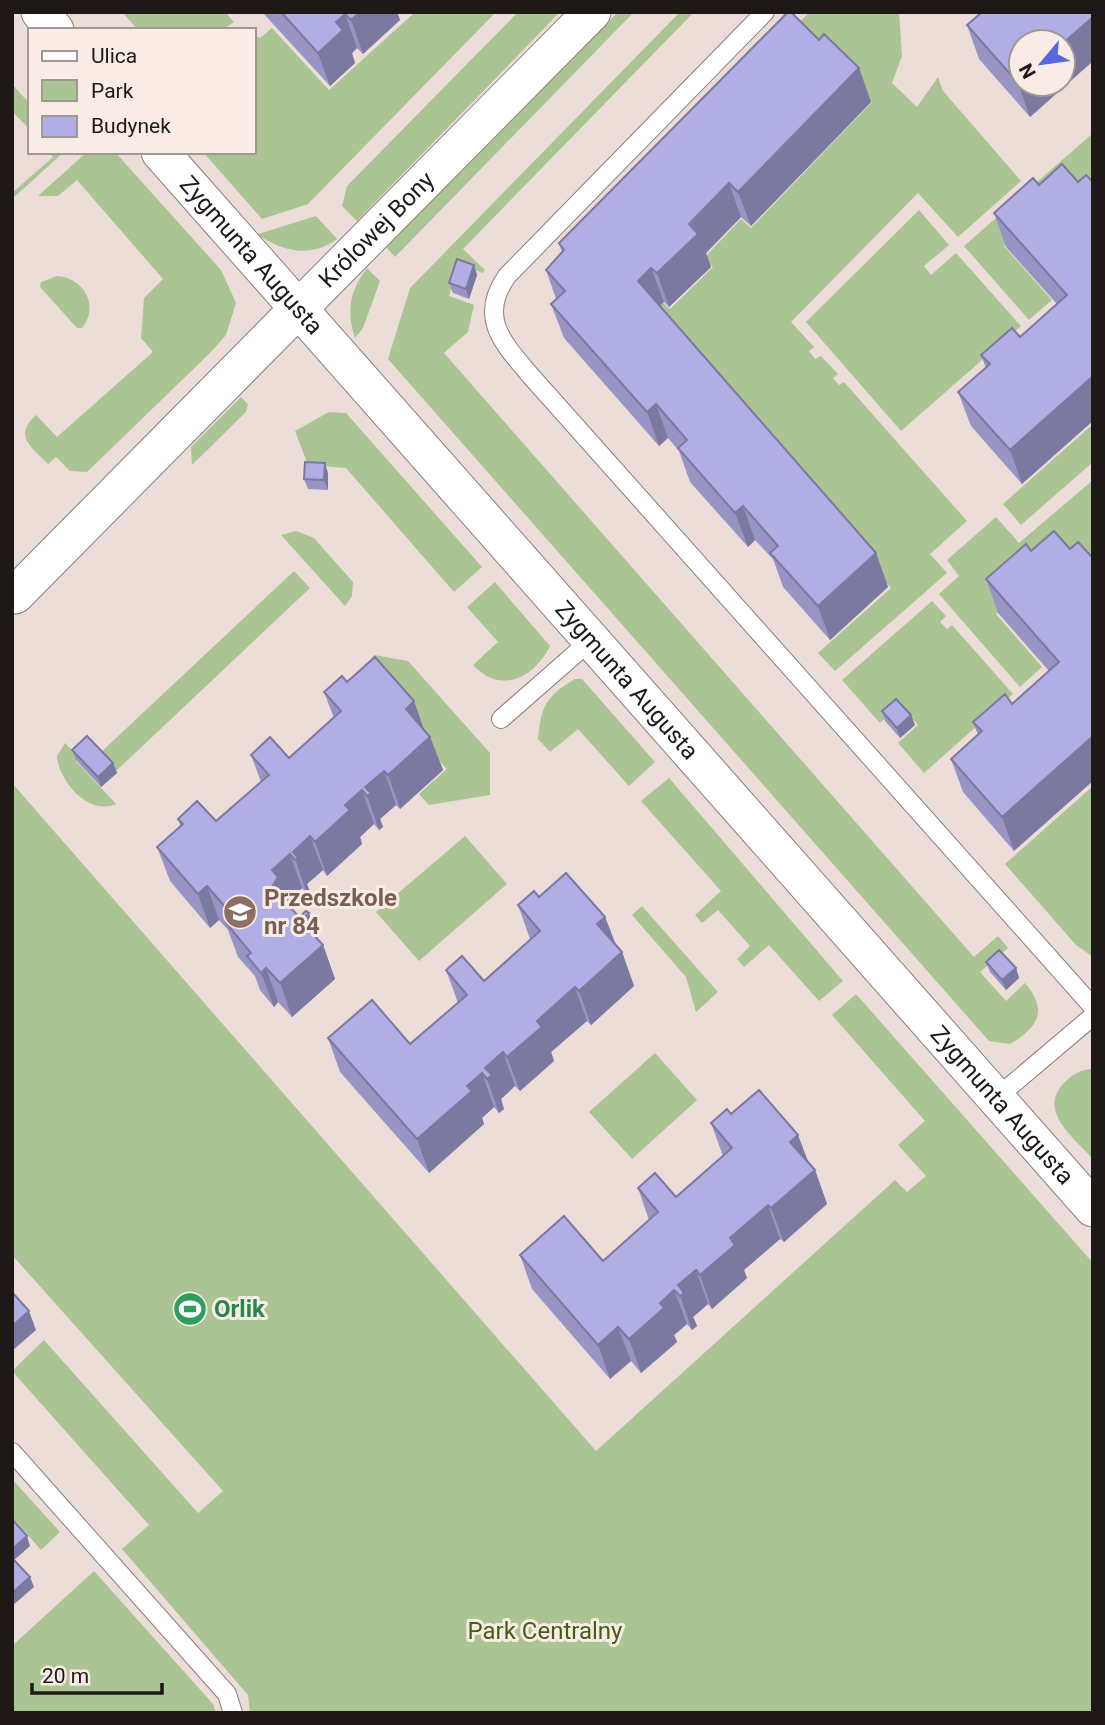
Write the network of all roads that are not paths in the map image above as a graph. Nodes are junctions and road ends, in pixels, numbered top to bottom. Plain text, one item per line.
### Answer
1 (40, 12) edge
2 (593, 12) edge
3 (765, 12) edge
4 (53, 28) edge
5 (162, 154) edge
6 (297, 308) junction
7 (16, 595) dead end
8 (590, 641) junction
9 (501, 719) dead end
10 (1093, 1007) edge
11 (1093, 1016) edge
12 (995, 1099) junction
13 (1093, 1208) edge
14 (12, 1452) edge
15 (233, 1713) edge

1 - 4 street
2 - 6 street, Królowej Bony
3 - 10 lane
5 - 6 street, Zygmunta Augusta
6 - 7 street, Królowej Bony
6 - 8 street, Zygmunta Augusta
8 - 9 lane
8 - 12 street, Zygmunta Augusta
11 - 12 lane
12 - 13 street, Zygmunta Augusta
14 - 15 lane

